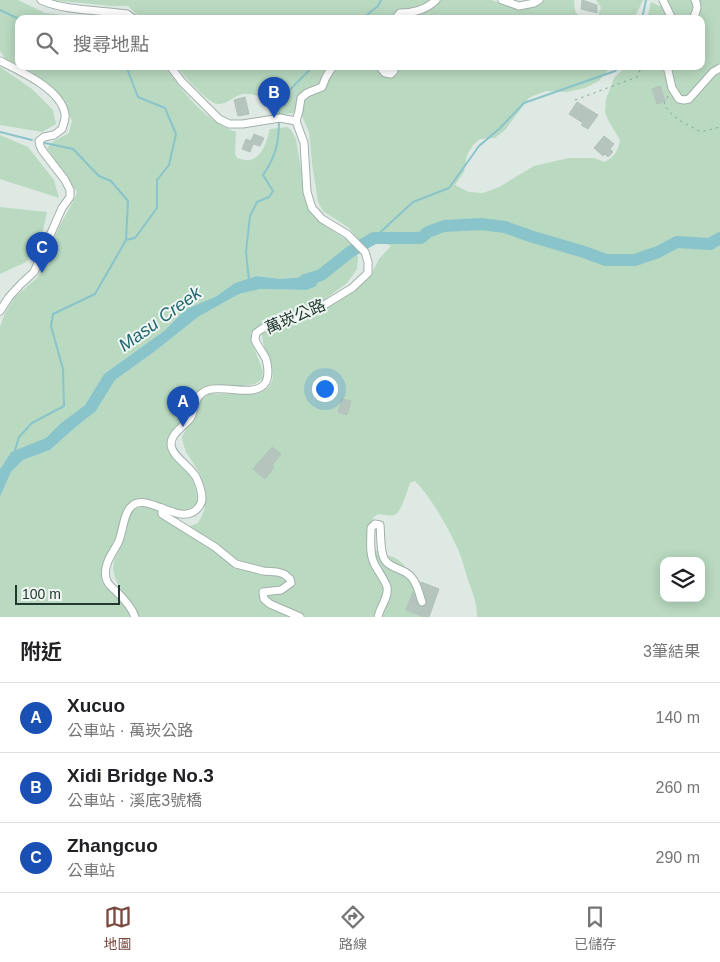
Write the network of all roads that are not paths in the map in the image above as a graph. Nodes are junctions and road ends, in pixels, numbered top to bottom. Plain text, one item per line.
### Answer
1 (41, 0) edge
2 (436, 0) edge
3 (502, 0) edge
4 (539, 0) edge
5 (663, 0) edge
6 (695, 0) edge
7 (128, 15) edge
8 (398, 15) edge
9 (670, 15) edge
10 (695, 15) edge
11 (0, 61) edge
12 (15, 68) edge
13 (720, 68) edge
14 (20, 70) edge
15 (173, 70) edge
16 (330, 70) edge
17 (382, 70) edge
18 (394, 70) edge
19 (668, 70) edge
20 (296, 121) junction
21 (0, 311) edge
22 (162, 508) junction
23 (422, 602) dead end
24 (135, 617) edge
25 (300, 617) edge
26 (378, 617) edge

1 - 7 street
2 - 8 street
3 - 4 street
5 - 9 street
6 - 10 street
11 - 12 street
13 - 19 street
14 - 21 street
15 - 20 street
16 - 20 street
17 - 18 street
20 - 22 street, 萬崁公路
22 - 24 street, 萬崁公路
22 - 25 street
23 - 26 street

